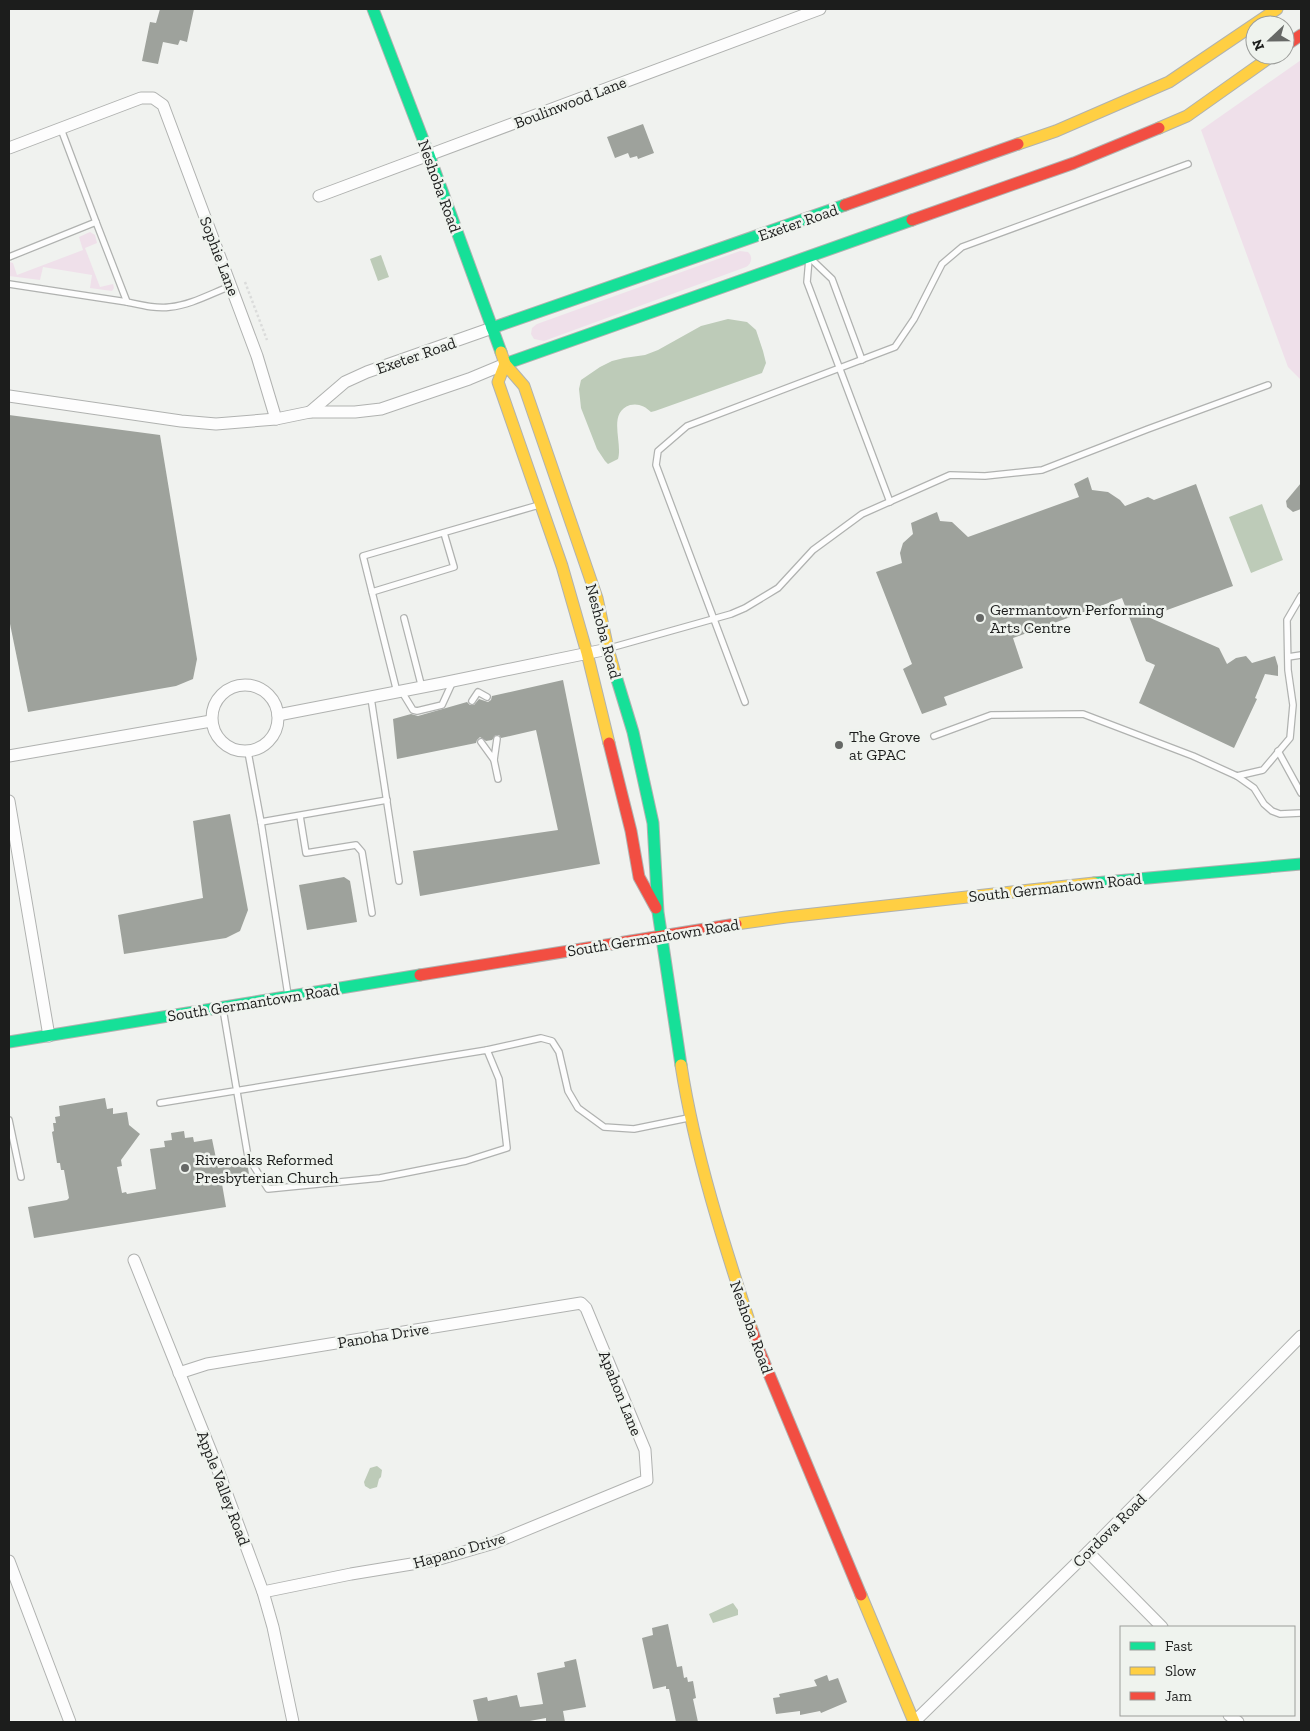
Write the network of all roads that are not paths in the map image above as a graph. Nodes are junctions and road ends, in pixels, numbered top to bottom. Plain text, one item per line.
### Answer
1 (373, 9) edge
2 (820, 9) edge
3 (1277, 9) edge
4 (1266, 12) edge
5 (1259, 65) edge
6 (61, 128) junction
7 (9, 148) edge
8 (429, 155) junction
9 (1188, 164) dead end
10 (319, 196) dead end
11 (96, 222) junction
12 (9, 257) edge
13 (809, 257) junction
14 (9, 284) edge
15 (231, 286) junction
16 (127, 302) junction
17 (492, 328) junction
18 (862, 360) junction
19 (505, 364) junction
20 (839, 369) junction
21 (1268, 384) dead end
22 (9, 396) edge
23 (310, 412) junction
24 (276, 419) junction
25 (890, 502) junction
26 (541, 505) junction
27 (444, 532) junction
28 (372, 592) junction
29 (1301, 596) edge
30 (404, 618) dead end
31 (714, 619) junction
32 (608, 649) junction
33 (587, 653) junction
34 (1301, 655) edge
35 (1288, 657) junction
36 (475, 677) junction
37 (453, 681) junction
38 (422, 688) junction
39 (400, 692) junction
40 (478, 692) junction
41 (487, 697) dead end
42 (371, 698) junction
43 (472, 701) dead end
44 (1293, 701) junction
45 (745, 702) dead end
46 (1301, 704) edge
47 (278, 715) junction
48 (211, 721) junction
49 (934, 736) dead end
50 (497, 739) dead end
51 (481, 742) dead end
52 (1278, 751) junction
53 (248, 752) junction
54 (9, 756) edge
55 (494, 760) junction
56 (1237, 776) junction
57 (498, 780) dead end
58 (1301, 792) edge
59 (387, 800) junction
60 (9, 801) edge
61 (1301, 812) edge
62 (300, 816) junction
63 (261, 822) junction
64 (1301, 864) edge
65 (399, 881) dead end
66 (658, 912) junction
67 (372, 913) dead end
68 (661, 935) junction
69 (288, 997) junction
70 (223, 1007) junction
71 (49, 1036) junction
72 (9, 1042) edge
73 (487, 1050) junction
74 (237, 1092) junction
75 (160, 1103) dead end
76 (690, 1118) junction
77 (9, 1120) edge
78 (21, 1177) dead end
79 (134, 1260) dead end
80 (586, 1308) joint
81 (1301, 1336) edge
82 (179, 1373) junction
83 (647, 1480) joint
84 (1088, 1552) junction
85 (9, 1561) edge
86 (263, 1592) junction
87 (1161, 1626) edge
88 (70, 1722) edge
89 (294, 1722) edge
90 (914, 1722) edge

1 - 8 street, Neshoba Road
2 - 8 street, Boulinwood Lane
3 - 4 street, Exeter Road
4 - 17 street, Exeter Road
5 - 13 street, Exeter Road
6 - 7 street
6 - 11 lane
6 - 15 street, Sophie Lane
8 - 10 street, Boulinwood Lane
8 - 17 street, Neshoba Road
9 - 18 lane
11 - 12 lane
11 - 16 lane
13 - 18 lane
13 - 19 street, Exeter Road
13 - 20 lane
14 - 16 lane
15 - 16 lane
15 - 24 street, Sophie Lane
17 - 19 street, Neshoba Road
17 - 23 street, Exeter Road
18 - 20 lane
19 - 23 street, Exeter Road
19 - 26 street, Neshoba Road
19 - 32 street, Neshoba Road
20 - 25 lane
20 - 31 lane
21 - 25 lane
22 - 24 street, Exeter Road
23 - 24 street, Exeter Road
25 - 31 lane
26 - 27 lane
26 - 33 street, Neshoba Road
27 - 28 lane
27 - 28 lane
28 - 39 lane
29 - 35 lane
30 - 38 lane
31 - 32 lane
31 - 45 lane
32 - 33 street
32 - 66 street, Neshoba Road
33 - 36 street
33 - 66 street, Neshoba Road
34 - 35 lane
35 - 44 lane
36 - 37 street
36 - 40 lane
37 - 38 street
37 - 39 lane
38 - 39 street
39 - 42 street
40 - 41 lane
40 - 43 lane
42 - 47 street
42 - 59 lane
44 - 46 lane
44 - 52 lane
47 - 48 street
47 - 53 street
48 - 53 street
48 - 54 street
49 - 56 lane
50 - 55 lane
51 - 55 lane
52 - 56 lane
52 - 58 lane
53 - 63 lane
55 - 57 lane
56 - 61 lane
59 - 62 lane
59 - 65 lane
60 - 71 street
62 - 63 lane
62 - 67 lane
63 - 69 lane
64 - 68 street, South Germantown Road
66 - 68 street, Neshoba Road
68 - 69 street, South Germantown Road
68 - 76 street, Neshoba Road
69 - 70 street, South Germantown Road
70 - 71 street, South Germantown Road
70 - 74 lane
71 - 72 street, South Germantown Road
73 - 74 lane
73 - 74 lane
73 - 76 lane
74 - 75 lane
76 - 90 street, Neshoba Road
77 - 78 lane
79 - 82 street, Apple Valley Road
80 - 82 street, Panoha Drive
80 - 83 street, Apahon Lane
81 - 84 street, Cordova Road
82 - 86 street, Apple Valley Road
83 - 86 street, Hapano Drive
84 - 87 street
84 - 90 street, Cordova Road
85 - 88 street
86 - 89 street, Apple Valley Road

